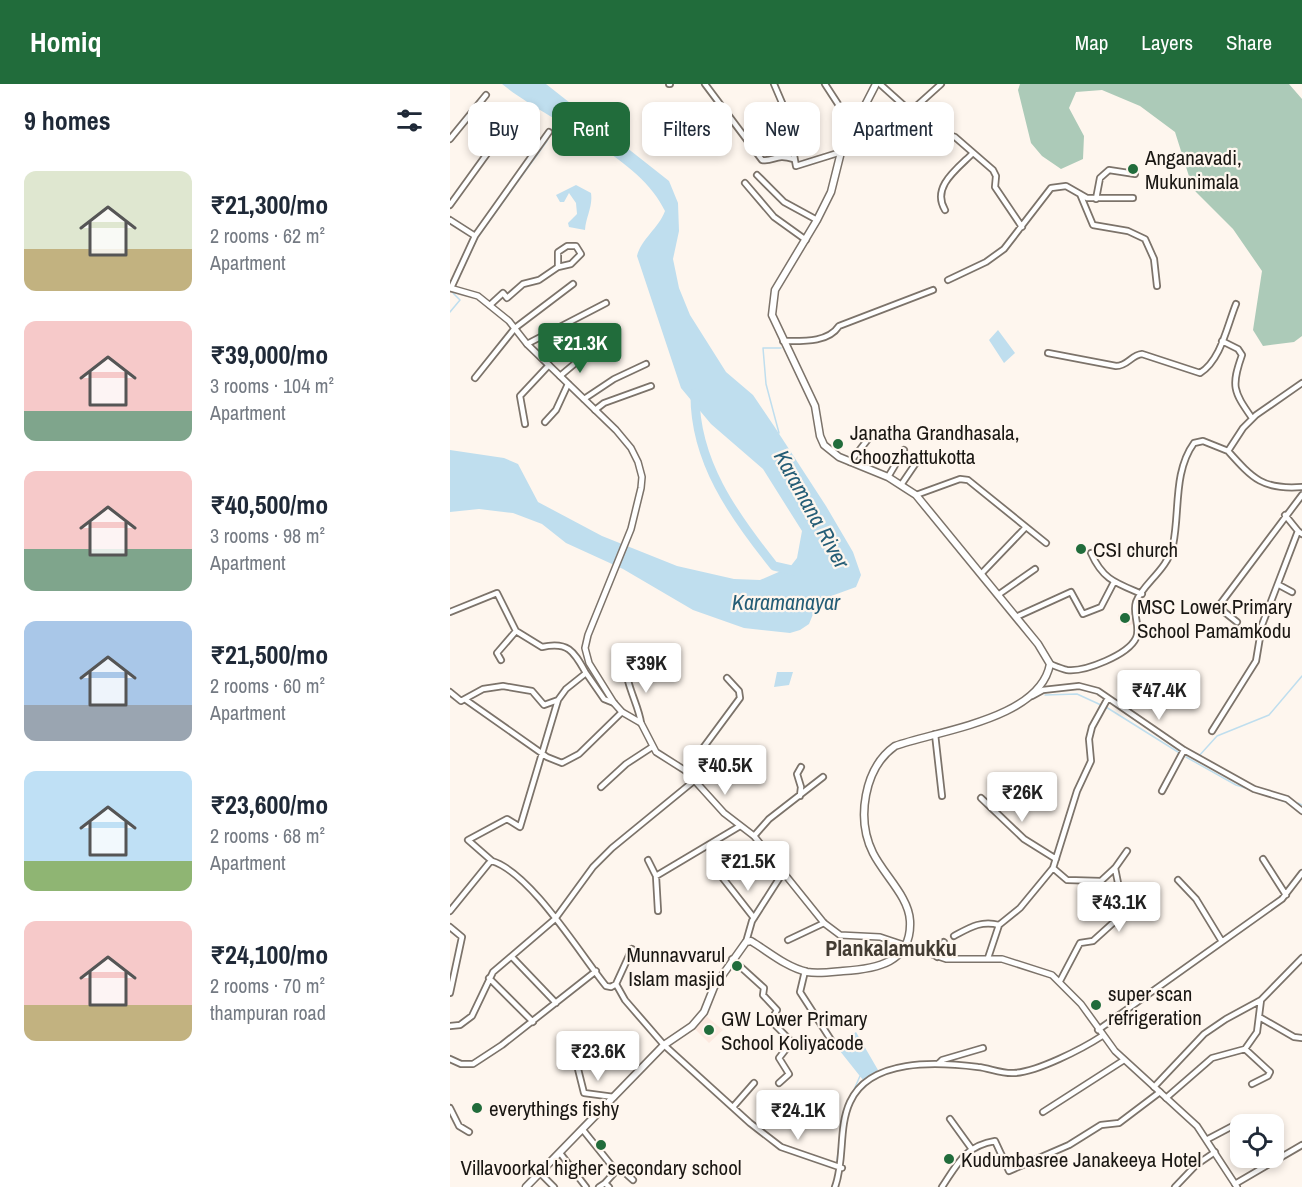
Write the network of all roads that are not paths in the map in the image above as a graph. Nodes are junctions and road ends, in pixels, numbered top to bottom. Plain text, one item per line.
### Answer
1 (705, 84) edge
2 (774, 84) edge
3 (825, 84) edge
4 (878, 84) edge
5 (941, 84) edge
6 (486, 95) dead end
7 (837, 102) edge
8 (869, 102) edge
9 (900, 102) edge
10 (921, 102) edge
11 (549, 132) dead end
12 (954, 137) edge
13 (450, 139) edge
14 (973, 153) junction
15 (832, 155) edge
16 (485, 156) edge
17 (840, 156) edge
18 (793, 159) junction
19 (1135, 174) dead end
20 (757, 175) dead end
21 (745, 183) dead end
22 (1080, 194) junction
23 (1133, 198) dead end
24 (1096, 199) junction
25 (450, 205) edge
26 (945, 210) dead end
27 (450, 220) edge
28 (817, 220) junction
29 (1022, 227) junction
30 (475, 236) junction
31 (806, 240) junction
32 (558, 267) junction
33 (948, 280) dead end
34 (573, 284) dead end
35 (1157, 286) dead end
36 (451, 288) edge
37 (933, 290) dead end
38 (606, 303) dead end
39 (1236, 304) dead end
40 (490, 305) junction
41 (515, 328) junction
42 (783, 341) junction
43 (1222, 341) junction
44 (526, 344) junction
45 (1048, 353) dead end
46 (585, 355) dead end
47 (646, 364) dead end
48 (549, 365) junction
49 (560, 376) junction
50 (475, 378) dead end
51 (1302, 383) edge
52 (568, 384) junction
53 (651, 386) dead end
54 (584, 399) junction
55 (595, 410) junction
56 (1252, 418) junction
57 (545, 422) dead end
58 (525, 424) dead end
59 (873, 434) dead end
60 (904, 450) dead end
61 (1228, 451) junction
62 (921, 457) dead end
63 (850, 462) junction
64 (888, 477) junction
65 (901, 485) junction
66 (1302, 487) edge
67 (916, 495) junction
68 (1302, 495) edge
69 (1285, 515) junction
70 (1026, 527) junction
71 (1300, 532) edge
72 (1046, 543) dead end
73 (1091, 553) dead end
74 (1035, 569) dead end
75 (982, 573) junction
76 (1114, 582) junction
77 (1279, 585) junction
78 (1293, 592) dead end
79 (1142, 594) junction
80 (998, 595) junction
81 (450, 612) edge
82 (1016, 617) junction
83 (1237, 622) dead end
84 (516, 631) junction
85 (501, 660) dead end
86 (627, 663) dead end
87 (1050, 664) junction
88 (586, 673) junction
89 (727, 678) dead end
90 (450, 692) edge
91 (1032, 696) junction
92 (1108, 698) junction
93 (466, 700) junction
94 (558, 700) junction
95 (614, 703) junction
96 (622, 712) junction
97 (641, 723) junction
98 (1212, 731) dead end
99 (935, 734) junction
100 (652, 747) junction
101 (1184, 750) junction
102 (543, 752) junction
103 (801, 767) dead end
104 (686, 771) junction
105 (824, 777) dead end
106 (695, 780) junction
107 (601, 787) dead end
108 (1162, 791) dead end
109 (800, 796) junction
110 (942, 796) dead end
111 (981, 798) dead end
112 (1302, 811) edge
113 (740, 826) junction
114 (754, 836) junction
115 (1127, 850) dead end
116 (1056, 859) junction
117 (1263, 859) dead end
118 (648, 860) dead end
119 (492, 861) junction
120 (726, 865) dead end
121 (1053, 868) junction
122 (1115, 868) junction
123 (1302, 873) edge
124 (782, 874) junction
125 (656, 876) junction
126 (1178, 880) dead end
127 (1286, 895) junction
128 (450, 911) edge
129 (658, 911) dead end
130 (754, 918) junction
131 (555, 919) junction
132 (824, 923) junction
133 (999, 925) junction
134 (450, 927) edge
135 (954, 936) dead end
136 (789, 940) dead end
137 (1221, 940) junction
138 (746, 942) junction
139 (944, 942) dead end
140 (906, 944) junction
141 (632, 949) dead end
142 (512, 957) junction
143 (938, 957) junction
144 (988, 958) junction
145 (1302, 958) edge
146 (732, 959) junction
147 (596, 971) junction
148 (805, 971) junction
149 (489, 978) junction
150 (1060, 981) junction
151 (616, 984) junction
152 (450, 991) edge
153 (1261, 1000) junction
154 (556, 1003) junction
155 (1261, 1018) junction
156 (533, 1022) junction
157 (450, 1026) edge
158 (1098, 1030) junction
159 (1102, 1036) junction
160 (1302, 1038) edge
161 (833, 1043) dead end
162 (664, 1045) junction
163 (983, 1048) dead end
164 (1245, 1049) junction
165 (450, 1059) edge
166 (1124, 1060) junction
167 (938, 1065) junction
168 (578, 1069) dead end
169 (754, 1083) dead end
170 (779, 1083) dead end
171 (1252, 1084) dead end
172 (1154, 1087) junction
173 (1160, 1092) junction
174 (614, 1097) junction
175 (1166, 1098) junction
176 (733, 1107) junction
177 (450, 1108) edge
178 (1043, 1112) dead end
179 (950, 1119) dead end
180 (1230, 1127) edge
181 (583, 1130) junction
182 (469, 1132) dead end
183 (1208, 1139) junction
184 (1302, 1145) edge
185 (971, 1148) junction
186 (1215, 1152) junction
187 (560, 1153) junction
188 (842, 1168) junction
189 (616, 1171) junction
190 (539, 1172) junction
191 (633, 1180) dead end
192 (607, 1185) edge
193 (1236, 1186) edge
194 (526, 1187) edge
195 (554, 1187) edge
196 (586, 1187) edge
197 (599, 1187) edge
198 (835, 1187) edge
199 (942, 1187) edge
200 (1175, 1187) edge

1 - 18 street
2 - 18 street
3 - 7 street
4 - 8 main road
4 - 9 street
5 - 10 street
6 - 13 street
11 - 30 street
12 - 14 street
14 - 26 street
14 - 29 street
15 - 18 street
16 - 25 street
17 - 28 main road
19 - 24 street
20 - 28 street
21 - 31 street
22 - 24 street
22 - 29 street
22 - 35 street
23 - 24 street
27 - 30 street
28 - 31 main road
29 - 33 street
30 - 36 street
31 - 42 main road
32 - 32 street
32 - 40 street
34 - 41 street
36 - 40 street
37 - 42 street
38 - 44 street
39 - 43 street
40 - 41 street
41 - 44 street
41 - 50 street
42 - 63 main road
43 - 45 street
43 - 56 street
44 - 48 street
46 - 49 street
47 - 54 street
48 - 49 street
48 - 58 street
49 - 52 street
51 - 56 street
52 - 54 street
52 - 57 street
53 - 55 street
54 - 55 street
55 - 95 street
56 - 61 street
59 - 63 street
60 - 64 street
61 - 66 street
61 - 79 street
62 - 65 street
63 - 64 main road
64 - 65 main road
65 - 67 main road
67 - 70 street
67 - 75 main road
68 - 69 street
69 - 71 street
69 - 83 street
70 - 72 street
70 - 75 street
71 - 77 street
73 - 76 street
74 - 80 street
75 - 80 main road
76 - 79 street
76 - 82 street
77 - 78 street
77 - 98 street
79 - 87 street
80 - 82 main road
81 - 84 street
82 - 87 main road
84 - 85 street
84 - 88 street
86 - 97 street
87 - 91 main road
88 - 94 street
88 - 95 street
89 - 104 street
90 - 93 street
91 - 92 street
91 - 99 main road
92 - 101 street
92 - 116 street
93 - 94 street
93 - 102 street
94 - 102 street
95 - 96 street
96 - 97 street
96 - 102 street
97 - 100 street
99 - 110 street
99 - 140 main road
100 - 104 street
100 - 107 street
101 - 108 street
101 - 112 street
102 - 119 street
103 - 109 street
104 - 106 street
105 - 109 street
106 - 113 street
106 - 131 street
109 - 114 street
111 - 116 street
113 - 114 street
113 - 125 street
114 - 124 street
115 - 122 street
116 - 121 street
117 - 127 street
118 - 125 street
119 - 128 street
119 - 131 street
120 - 130 street
121 - 122 street
121 - 133 street
122 - 150 street
123 - 127 street
124 - 130 street
124 - 132 street
125 - 129 street
126 - 137 street
127 - 137 street
130 - 138 street
131 - 142 street
131 - 147 street
132 - 136 street
132 - 140 street
133 - 135 street
133 - 144 street
134 - 152 street
137 - 158 street
138 - 146 main road
138 - 148 main road
139 - 143 street
140 - 143 street
140 - 148 main road
141 - 151 street
142 - 149 street
142 - 154 street
143 - 144 street
144 - 150 street
145 - 153 street
146 - 162 main road
146 - 170 street
147 - 151 street
147 - 154 street
148 - 161 street
149 - 156 street
149 - 157 street
150 - 158 street
151 - 162 street
153 - 155 street
153 - 172 street
154 - 156 street
155 - 160 street
155 - 164 street
156 - 165 street
158 - 159 street
159 - 166 street
159 - 167 street
162 - 174 main road
162 - 176 street
163 - 167 street
164 - 171 street
164 - 175 street
166 - 172 street
166 - 178 street
167 - 188 street
168 - 174 street
169 - 176 street
172 - 173 street
173 - 175 street
173 - 185 street
174 - 181 main road
175 - 183 street
176 - 188 street
177 - 182 street
179 - 185 street
180 - 183 street
181 - 187 main road
181 - 189 street
183 - 186 street
184 - 193 street
185 - 199 street
186 - 193 street
186 - 200 street
187 - 190 main road
187 - 196 street
188 - 198 street
189 - 191 street
189 - 192 street
190 - 194 main road
190 - 195 street
192 - 197 street

